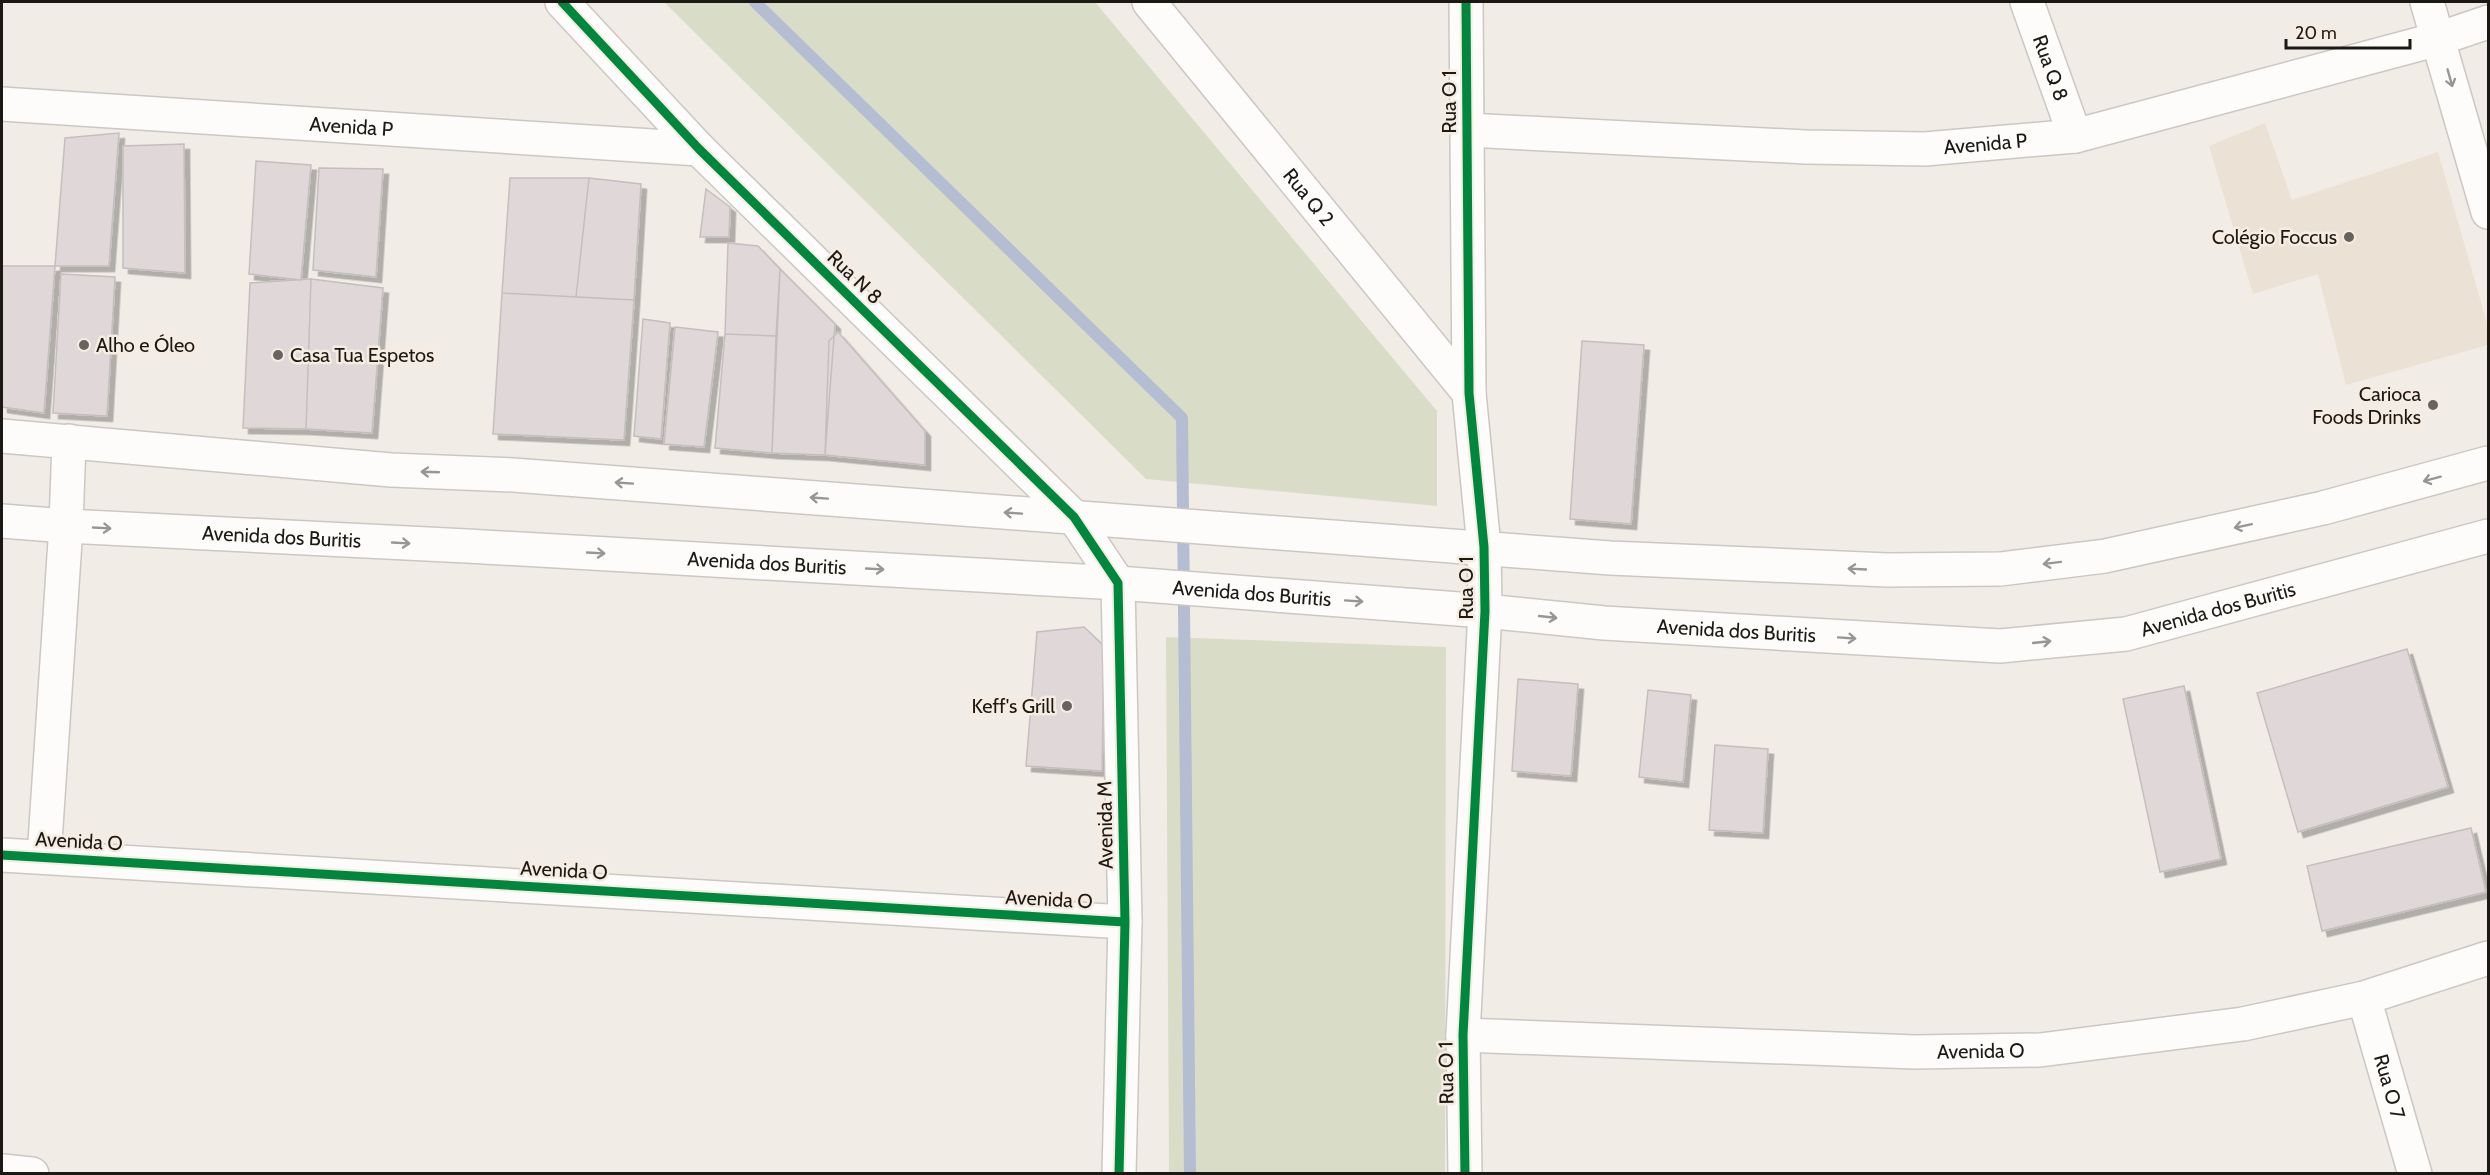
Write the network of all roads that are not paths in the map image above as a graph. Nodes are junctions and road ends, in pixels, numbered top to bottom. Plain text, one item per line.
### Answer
1 (562, 2) edge
2 (1149, 2) edge
3 (1466, 2) edge
4 (2027, 2) edge
5 (2427, 2) edge
6 (2486, 19) edge
7 (2438, 39) junction
8 (2, 104) edge
9 (1467, 130) junction
10 (2074, 136) junction
11 (699, 149) junction
12 (2488, 212) edge
13 (1469, 393) junction
14 (2, 436) edge
15 (69, 441) junction
16 (2488, 463) edge
17 (1074, 517) junction
18 (2, 521) edge
19 (66, 526) junction
20 (2488, 536) edge
21 (1484, 548) junction
22 (1118, 583) junction
23 (1485, 611) junction
24 (2, 855) edge
25 (44, 857) junction
26 (1125, 922) junction
27 (2488, 958) edge
28 (2364, 998) junction
29 (1463, 1035) junction
30 (2, 1172) edge
31 (32, 1173) edge
32 (1119, 1173) edge
33 (1465, 1173) edge
34 (2415, 1173) edge

1 - 11 street, Rua N 8
2 - 13 street, Rua Q 2
3 - 9 street, Rua O 1
4 - 10 street, Rua Q 8
5 - 7 street
6 - 7 street, Avenida P
7 - 10 street, Avenida P
7 -> 12 street
8 - 11 street, Avenida P
9 - 10 street, Avenida P
9 - 13 street, Rua O 1
11 - 17 street, Rua N 8
13 - 21 street, Rua O 1
14 - 15 street
17 -> 15 street
15 - 19 street
16 -> 21 street
17 - 21 street
17 - 22 street, Rua N 8
18 - 19 street, Avenida dos Buritis
19 -> 22 street, Avenida dos Buritis
19 - 25 street
23 -> 20 street, Avenida dos Buritis
21 - 23 street, Rua O 1
22 -> 23 street, Avenida dos Buritis
22 - 26 street, Avenida M
23 - 29 street, Rua O 1
24 - 25 street, Avenida O
25 - 26 street, Avenida O
26 - 32 street, Avenida M
27 - 28 street, Avenida O
28 - 29 street, Avenida O
28 - 34 street, Rua O 7
29 - 33 street, Rua O 1
30 - 31 street

